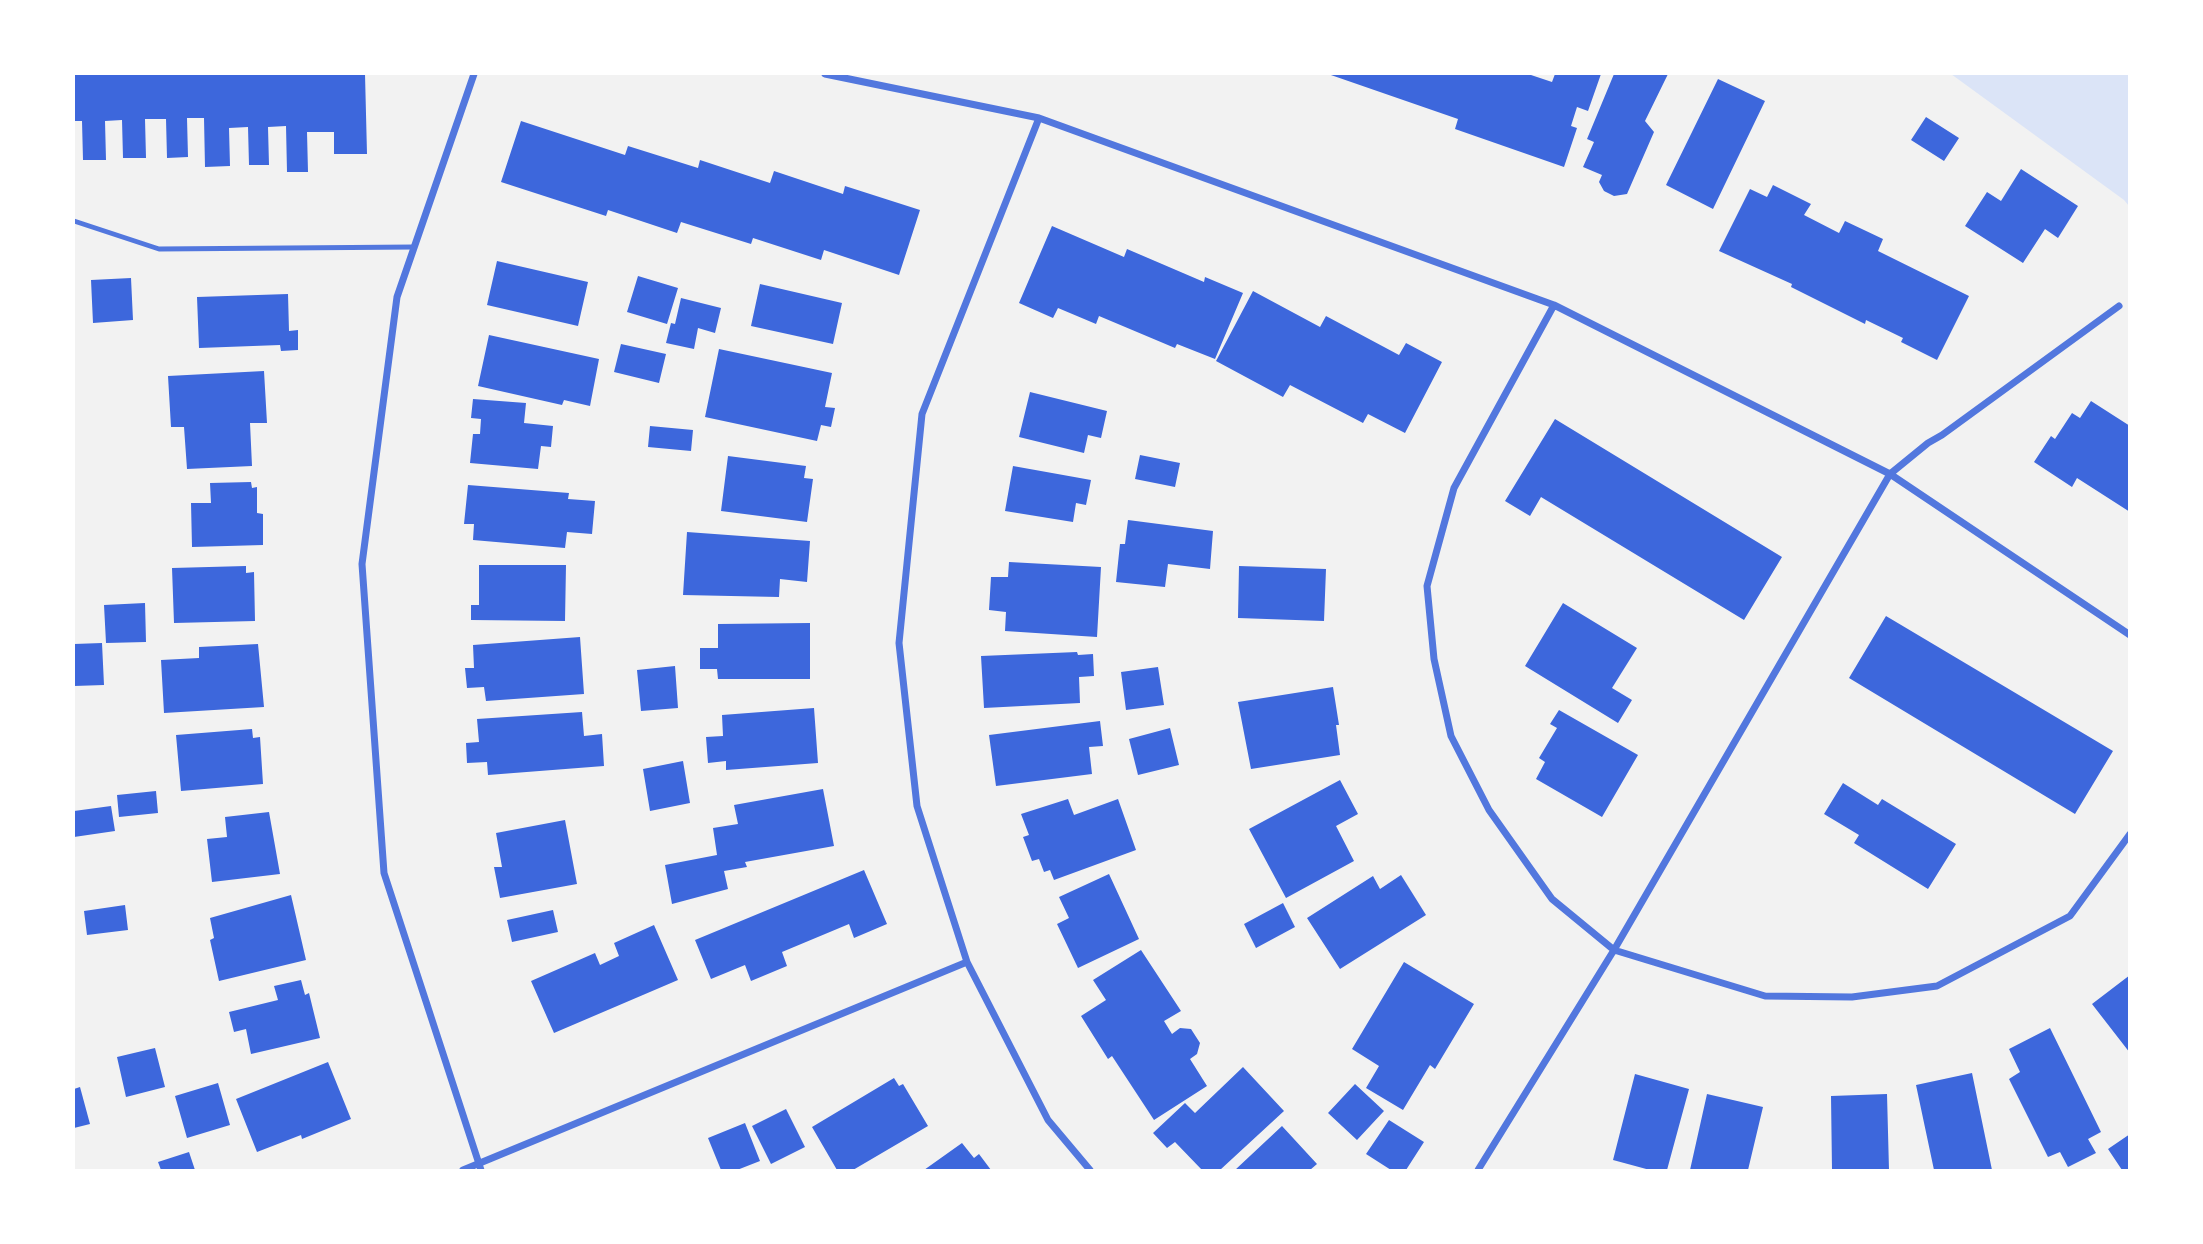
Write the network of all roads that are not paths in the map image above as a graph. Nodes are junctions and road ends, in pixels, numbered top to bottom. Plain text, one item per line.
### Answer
1 (474, 74) edge
2 (825, 74) edge
3 (1039, 118) junction
4 (74, 221) edge
5 (414, 247) junction
6 (1555, 305) junction
7 (2119, 306) dead end
8 (1889, 474) junction
9 (2130, 635) edge
10 (2130, 834) edge
11 (1614, 950) junction
12 (967, 962) junction
13 (480, 1167) edge
14 (463, 1171) edge
15 (1090, 1171) edge
16 (1478, 1171) edge

1 - 5 street
2 - 3 street
3 - 6 street
3 - 12 street
4 - 5 lane
5 - 13 street
6 - 8 street
6 - 11 street
7 - 8 street
8 - 9 street
8 - 11 street
10 - 11 street
11 - 16 street
12 - 13 street
12 - 15 street
13 - 14 street

